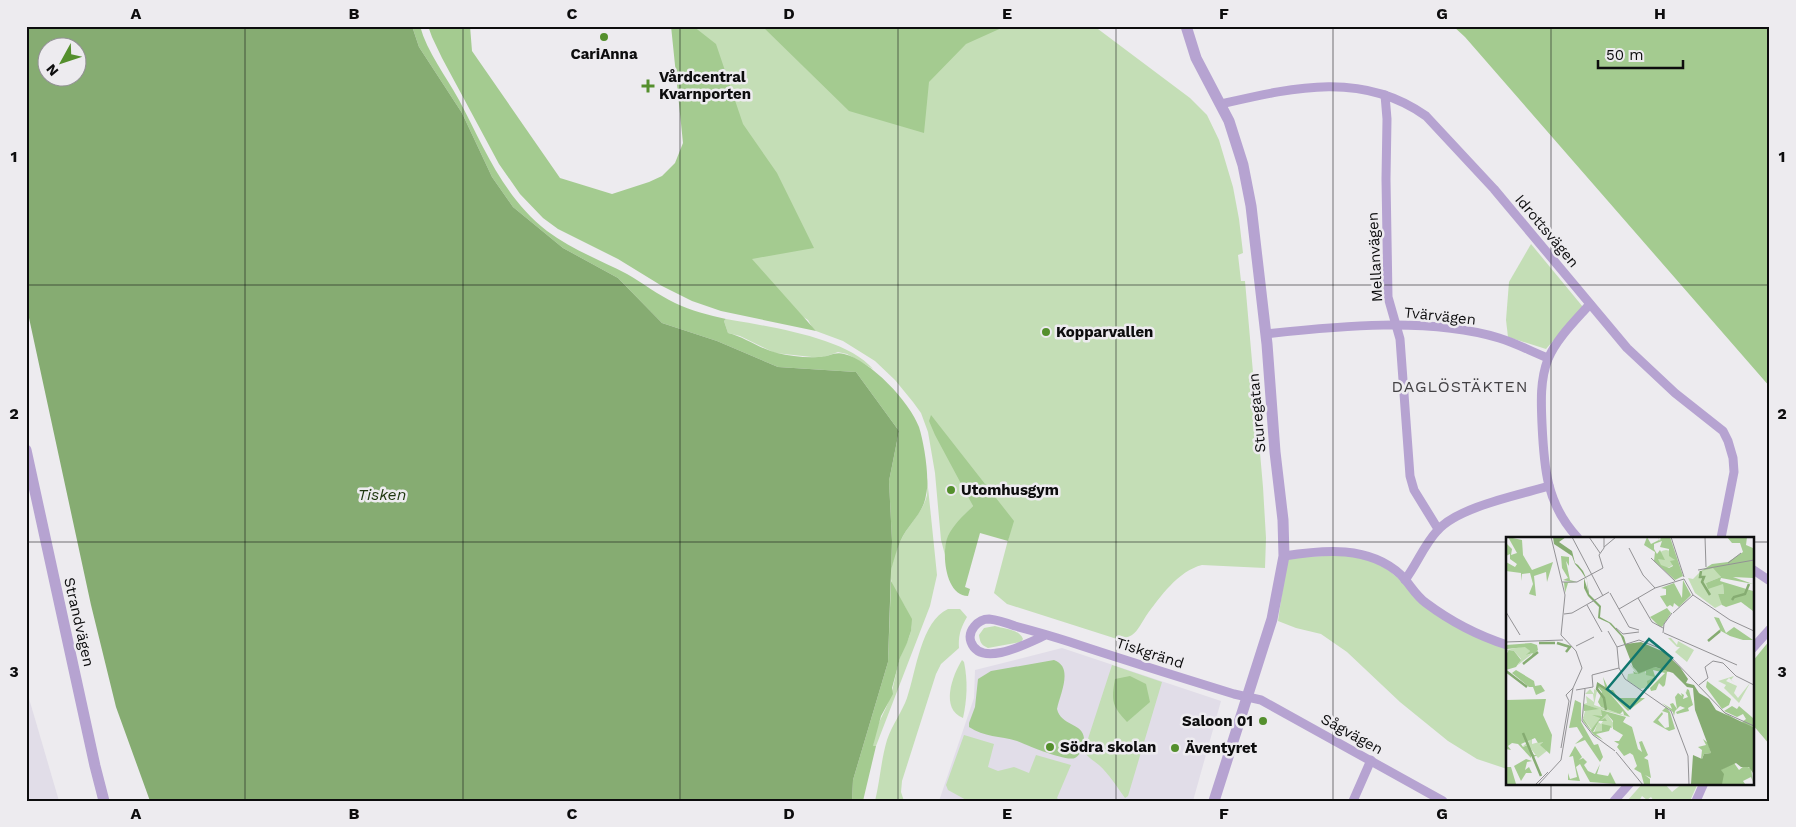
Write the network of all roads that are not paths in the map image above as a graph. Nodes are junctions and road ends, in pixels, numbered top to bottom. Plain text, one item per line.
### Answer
1 (1186, 26) edge
2 (1385, 95) junction
3 (1222, 104) junction
4 (1590, 304) junction
5 (1395, 326) junction
6 (1266, 334) junction
7 (1548, 358) junction
8 (26, 450) edge
9 (1548, 486) junction
10 (1438, 529) junction
11 (1577, 537) edge
12 (1721, 537) edge
13 (1284, 556) junction
14 (1754, 570) edge
15 (1406, 580) junction
16 (1770, 581) edge
17 (1770, 629) edge
18 (1046, 635) junction
19 (1506, 645) edge
20 (1754, 647) edge
21 (1247, 696) junction
22 (1371, 760) junction
23 (1629, 784) edge
24 (1704, 784) edge
25 (1441, 800) edge
26 (104, 801) edge
27 (1214, 801) edge
28 (1353, 801) edge
29 (1614, 801) edge
30 (1696, 801) edge

1 - 3 street, Sturegatan
2 - 3 street, Idrottsvägen
2 - 4 street, Idrottsvägen
2 - 5 street, Mellanvägen
3 - 6 street, Sturegatan
4 - 7 street
4 - 12 street, Idrottsvägen
5 - 6 street, Tvärvägen
5 - 7 street, Tvärvägen
5 - 10 street, Mellanvägen
6 - 13 street, Sturegatan
7 - 9 street
8 - 26 street, Strandvägen
9 - 10 street
9 - 11 street
10 - 15 street
13 - 15 street
13 - 21 street, Sturegatan
14 - 16 street
15 - 19 street
17 - 20 street
18 - 18 street, Tiskgränd
18 - 21 street, Tiskgränd
21 - 22 street, Sågvägen
21 - 27 street, Sturegatan
22 - 25 street, Sågvägen
22 - 28 street
23 - 29 street
24 - 30 street

